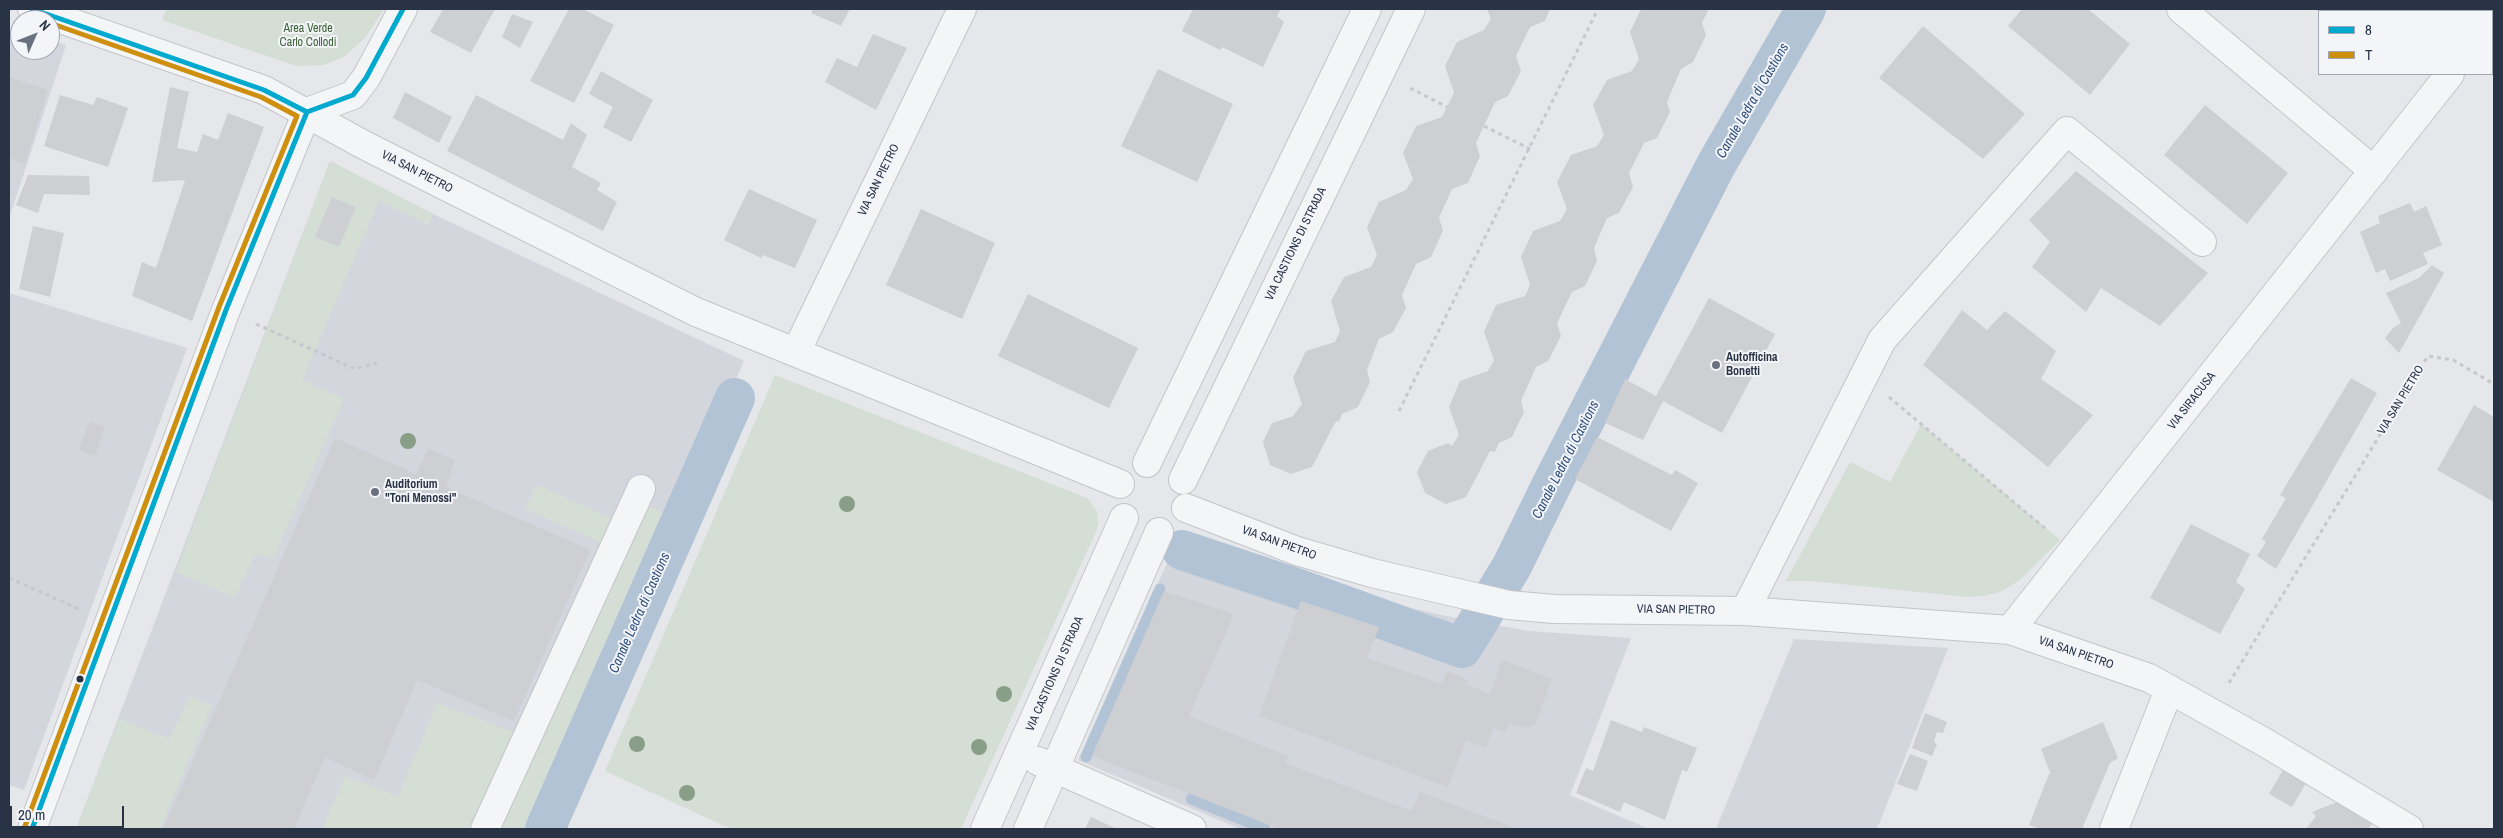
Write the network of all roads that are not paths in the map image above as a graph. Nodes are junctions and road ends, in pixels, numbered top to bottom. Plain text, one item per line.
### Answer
1 (32, 9) edge
2 (403, 9) edge
3 (962, 9) edge
4 (1367, 9) edge
5 (1411, 9) edge
6 (2181, 9) edge
7 (2449, 75) edge
8 (306, 112) junction
9 (2374, 171) junction
10 (1261, 230) junction
11 (2202, 242) dead end
12 (1295, 246) junction
13 (796, 352) junction
14 (1146, 463) junction
15 (1183, 480) junction
16 (1120, 484) junction
17 (641, 489) dead end
18 (1186, 508) junction
19 (1124, 518) junction
20 (1159, 532) junction
21 (1745, 611) junction
22 (2010, 630) junction
23 (2169, 690) junction
24 (1019, 753) junction
25 (1055, 768) junction
26 (32, 829) edge
27 (485, 829) edge
28 (985, 829) edge
29 (1028, 829) edge
30 (1192, 829) edge
31 (2114, 829) edge
32 (2408, 829) edge

1 - 8 street, VIA SAN PIETRO
2 - 8 street
3 - 13 street, VIA SAN PIETRO
4 - 10 street
5 - 12 street, VIA CASTIONS DI STRADA
6 - 9 street
7 - 9 street, VIA SIRACUSA
8 - 13 street, VIA SAN PIETRO
8 - 26 street
9 - 22 street, VIA SIRACUSA
10 - 12 street
10 - 14 street
11 - 21 street
12 - 15 street, VIA CASTIONS DI STRADA
13 - 16 street, VIA SAN PIETRO
14 - 15 street
14 - 16 street
15 - 18 street
16 - 19 street
17 - 27 street
18 - 20 street
18 - 21 street, VIA SAN PIETRO
19 - 20 street
19 - 24 street, VIA CASTIONS DI STRADA
20 - 25 street
21 - 22 street, VIA SAN PIETRO
22 - 23 street, VIA SAN PIETRO
23 - 31 street
23 - 32 street, VIA SAN PIETRO
24 - 25 street
24 - 28 street, VIA CASTIONS DI STRADA
25 - 29 street
25 - 30 street

